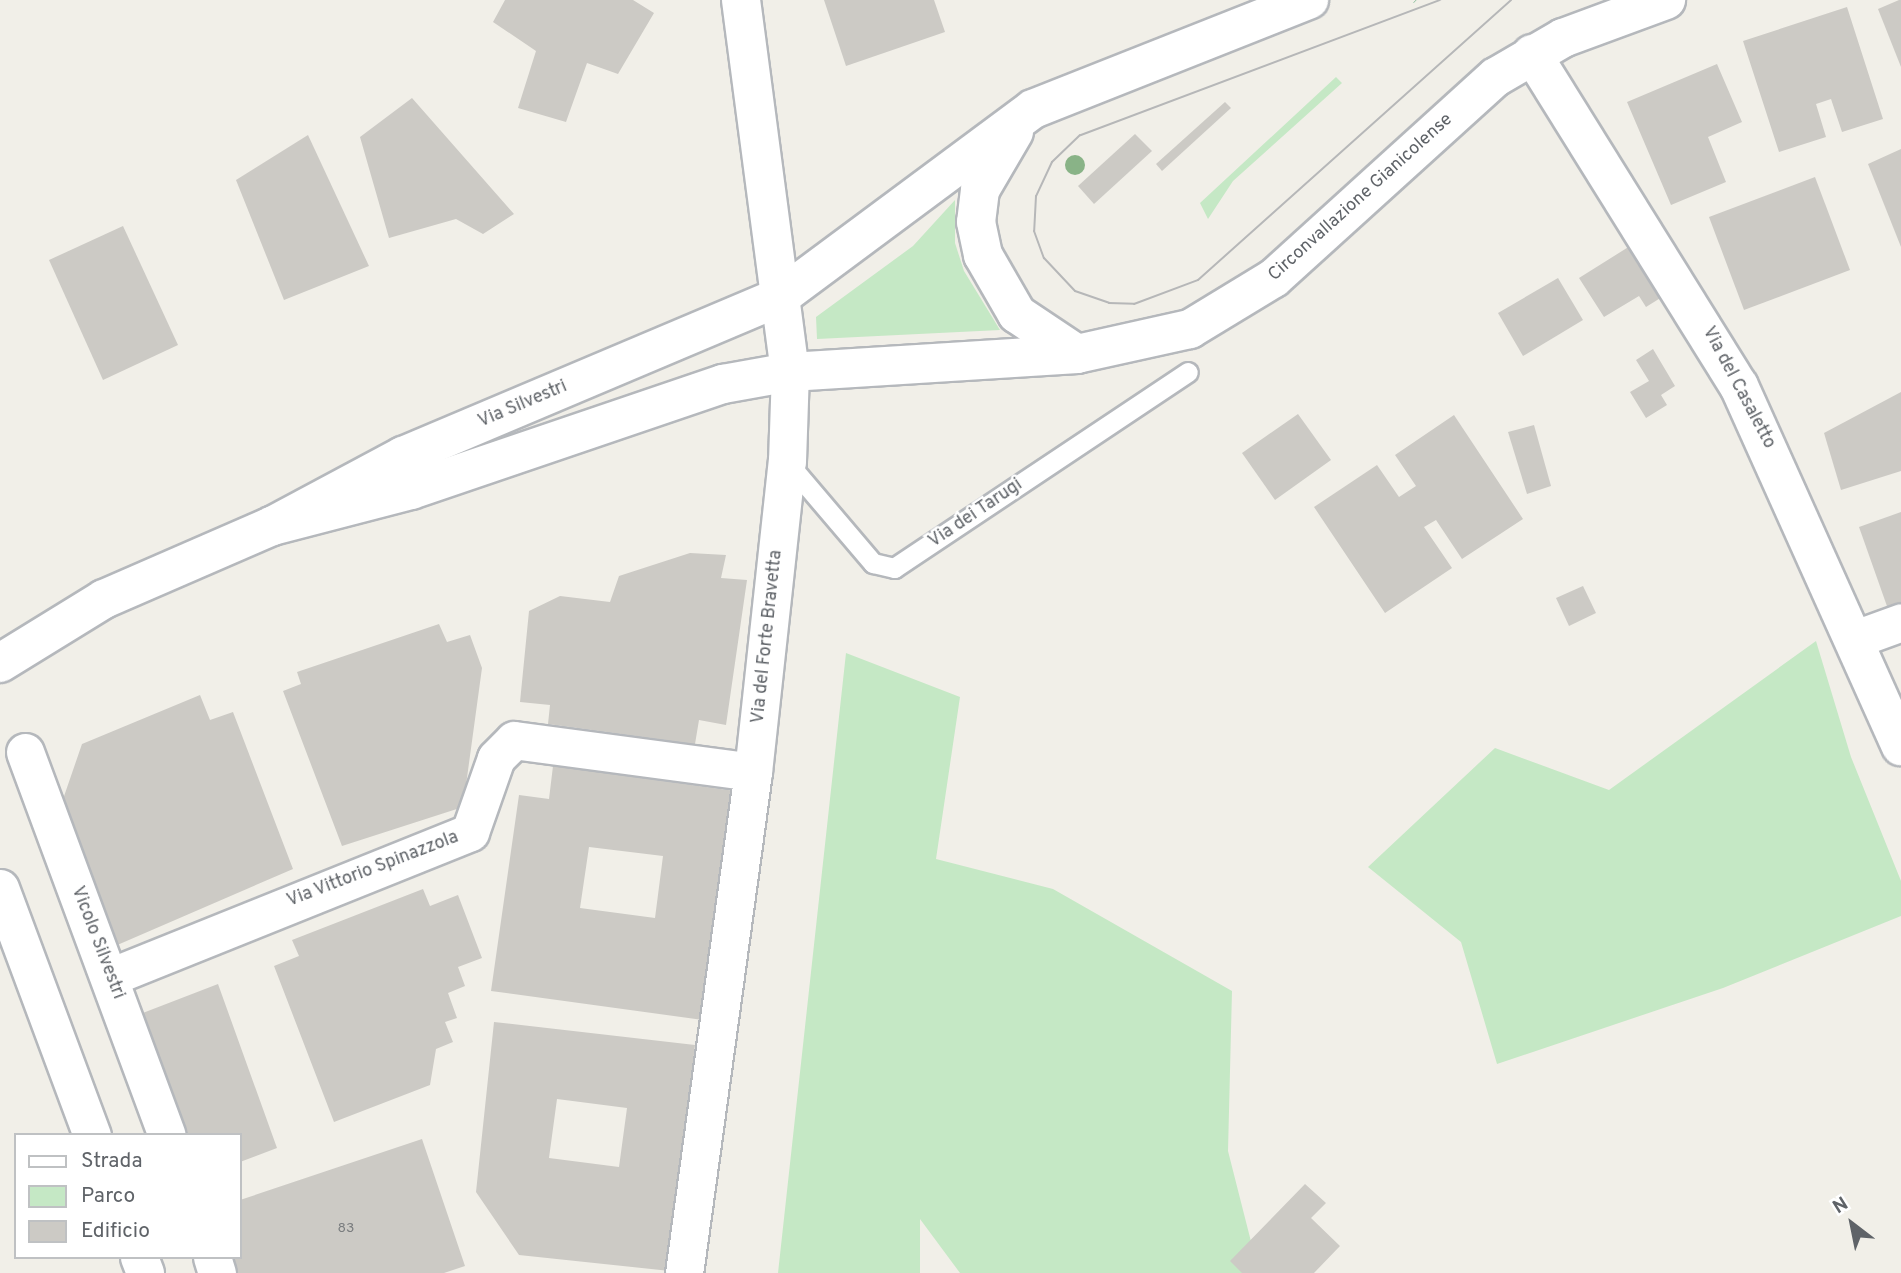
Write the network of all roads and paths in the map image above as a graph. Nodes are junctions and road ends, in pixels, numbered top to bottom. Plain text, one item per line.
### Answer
1 (741, 0) edge
2 (1309, 0) edge
3 (1666, 0) edge
4 (1532, 54) junction
5 (1033, 109) junction
6 (780, 297) junction
7 (1077, 354) junction
8 (790, 372) junction
9 (1188, 372) dead end
10 (787, 461) junction
11 (272, 526) junction
12 (1901, 622) edge
13 (1866, 635) dead end
14 (0, 663) edge
15 (1901, 746) edge
16 (24, 752) dead end
17 (753, 772) junction
18 (0, 888) edge
19 (110, 977) junction
20 (91, 1133) edge
21 (166, 1133) edge
22 (684, 1273) edge

1 - 6 main road, Via del Forte Bravetta
2 - 5 main road
3 - 4 main road, Circonvallazione Gianicolense
4 - 7 main road, Circonvallazione Gianicolense
4 - 15 main road, Via del Casaletto
5 - 6 main road
5 - 7 main road
6 - 8 main road, Via del Forte Bravetta
6 - 11 main road, Via Silvestri
7 - 8 main road, Circonvallazione Gianicolense
8 - 10 street, Via del Forte Bravetta
8 - 11 main road, Via Silvestri
9 - 10 lane, Via dei Tarugi
10 - 17 street, Via del Forte Bravetta
11 - 14 main road, Via Silvestri
12 - 13 street
16 - 19 street, Vicolo Silvestri
17 - 19 street, Via Vittorio Spinazzola
17 - 22 street, Via del Forte Bravetta
18 - 20 street
19 - 21 street, Vicolo Silvestri

